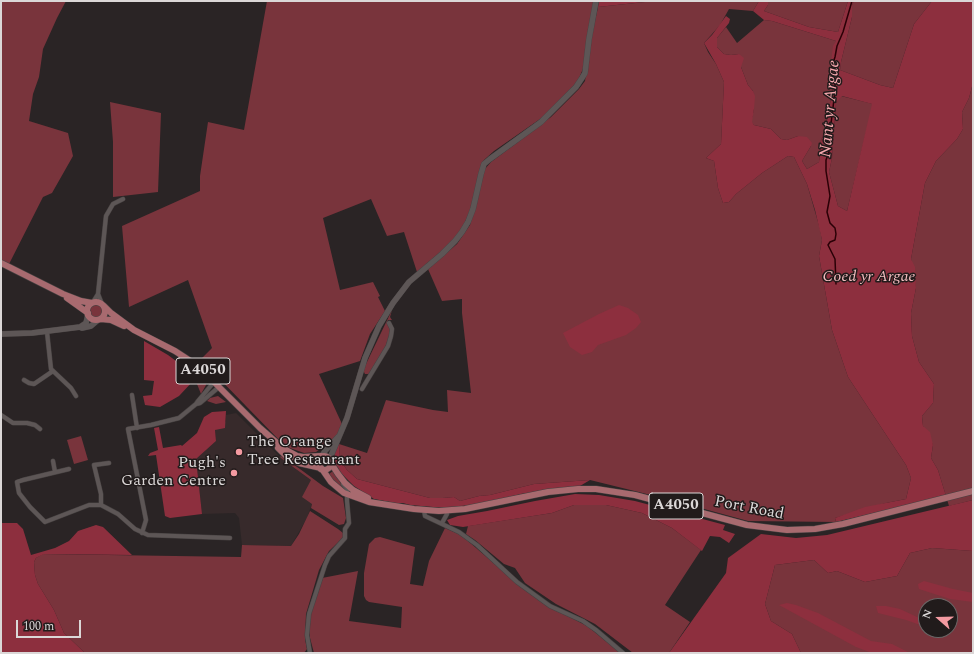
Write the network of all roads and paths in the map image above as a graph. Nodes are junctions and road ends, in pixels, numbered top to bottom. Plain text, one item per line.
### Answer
1 (596, 1) edge
2 (123, 200) dead end
3 (1, 263) edge
4 (63, 294) junction
5 (98, 294) junction
6 (93, 303) junction
7 (103, 305) junction
8 (88, 314) junction
9 (99, 319) junction
10 (388, 323) dead end
11 (80, 327) junction
12 (134, 330) junction
13 (47, 332) junction
14 (1, 334) edge
15 (53, 371) junction
16 (359, 374) junction
17 (369, 377) junction
18 (24, 380) dead end
19 (214, 382) junction
20 (219, 387) junction
21 (362, 389) dead end
22 (132, 395) dead end
23 (76, 396) dead end
24 (196, 404) junction
25 (1, 414) edge
26 (137, 428) junction
27 (260, 428) junction
28 (40, 429) dead end
29 (339, 437) junction
30 (322, 456) junction
31 (330, 460) junction
32 (53, 461) dead end
33 (110, 463) dead end
34 (321, 468) junction
35 (69, 469) dead end
36 (55, 472) junction
37 (341, 478) junction
38 (973, 491) edge
39 (347, 494) junction
40 (377, 502) junction
41 (100, 505) junction
42 (424, 510) junction
43 (447, 511) junction
44 (442, 523) junction
45 (142, 533) junction
46 (230, 538) dead end
47 (310, 653) edge
48 (623, 653) edge

1 - 16 street
2 - 5 street
3 - 4 main road, A4050
4 - 6 main road, A4050
4 - 8 main road, A4050
5 - 6 street
5 - 7 street
6 - 7 main road, A4050
6 - 8 main road
7 - 9 main road
7 - 12 main road, A4050
8 - 9 main road, A4050
8 - 11 street
9 - 11 street
9 - 12 main road, A4050
10 - 17 street
11 - 13 street
12 - 19 main road, A4050
13 - 14 street
13 - 15 street
15 - 18 street
15 - 23 street
16 - 17 street
16 - 29 street
17 - 21 street
19 - 20 main road, A4050
19 - 24 street
20 - 24 street
20 - 27 main road, A4050
22 - 26 street
24 - 26 street
25 - 28 street
26 - 45 street
27 - 30 main road, A4050
27 - 34 main road, A4050
29 - 30 street
29 - 31 street
30 - 31 main road
30 - 34 main road
31 - 34 main road
31 - 37 main road, Port Road / A4050
32 - 36 street
33 - 41 street
34 - 39 main road, Port Road / A4050
35 - 36 street
36 - 41 street
37 - 39 street
37 - 40 main road, Port Road / A4050
38 - 43 main road, Port Road / A4050
39 - 40 main road, Port Road / A4050
39 - 47 street
40 - 42 main road, Port Road / A4050
41 - 45 street
42 - 43 main road, Port Road / A4050
42 - 44 street
43 - 44 street
44 - 48 street
45 - 46 street

